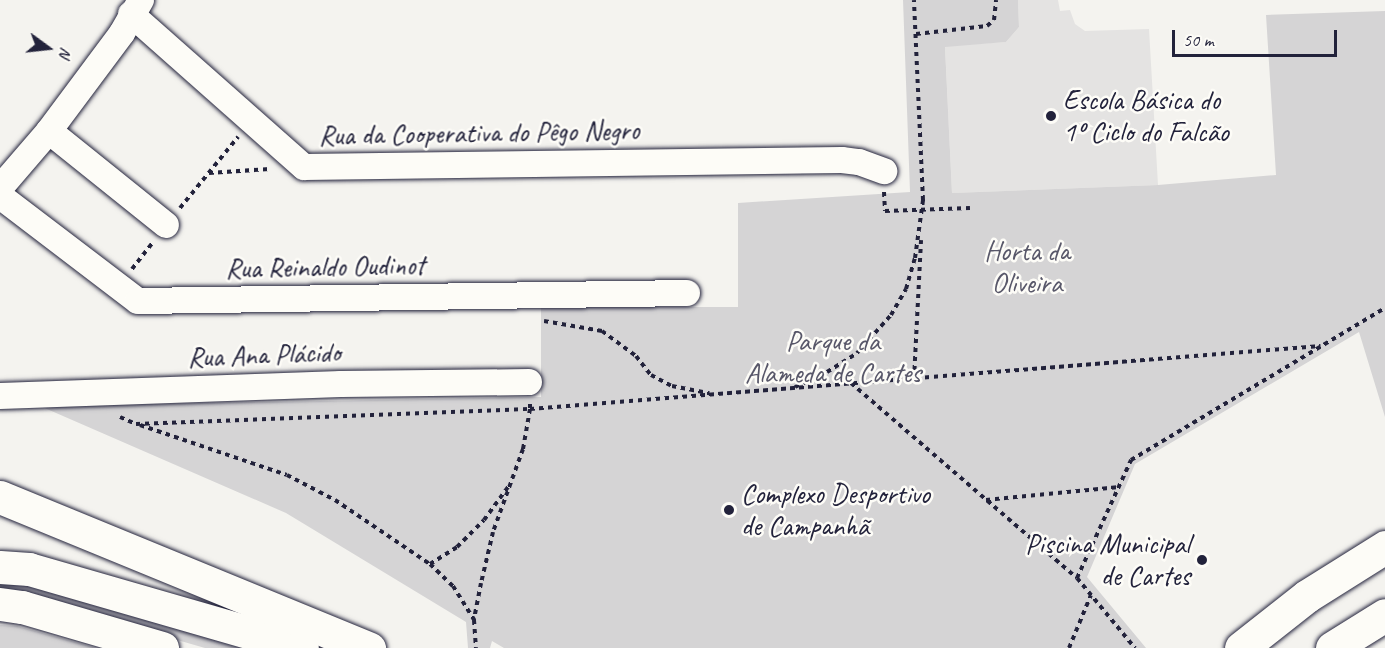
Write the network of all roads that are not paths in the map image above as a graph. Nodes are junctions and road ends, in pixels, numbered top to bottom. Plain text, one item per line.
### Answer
1 (136, 7) edge
2 (49, 131) junction
3 (884, 171) road end
4 (0, 188) edge
5 (0, 196) edge
6 (166, 225) road end
7 (687, 293) dead end
8 (529, 382) road end
9 (0, 396) edge
10 (0, 497) edge
11 (1385, 547) edge
12 (0, 567) edge
13 (0, 604) edge
14 (1385, 615) edge
15 (162, 648) edge
16 (302, 648) edge
17 (369, 648) edge
18 (1241, 648) edge
19 (1332, 648) edge

1 - 2 street
1 - 3 street, Rua da Cooperativa do Pêgo Negro
2 - 4 street
2 - 6 street
5 - 7 street, Rua Reinaldo Oudinot
8 - 9 street, Rua Ana Plácido
10 - 17 main road
11 - 18 main road
12 - 16 main road
13 - 15 main road
14 - 19 main road

